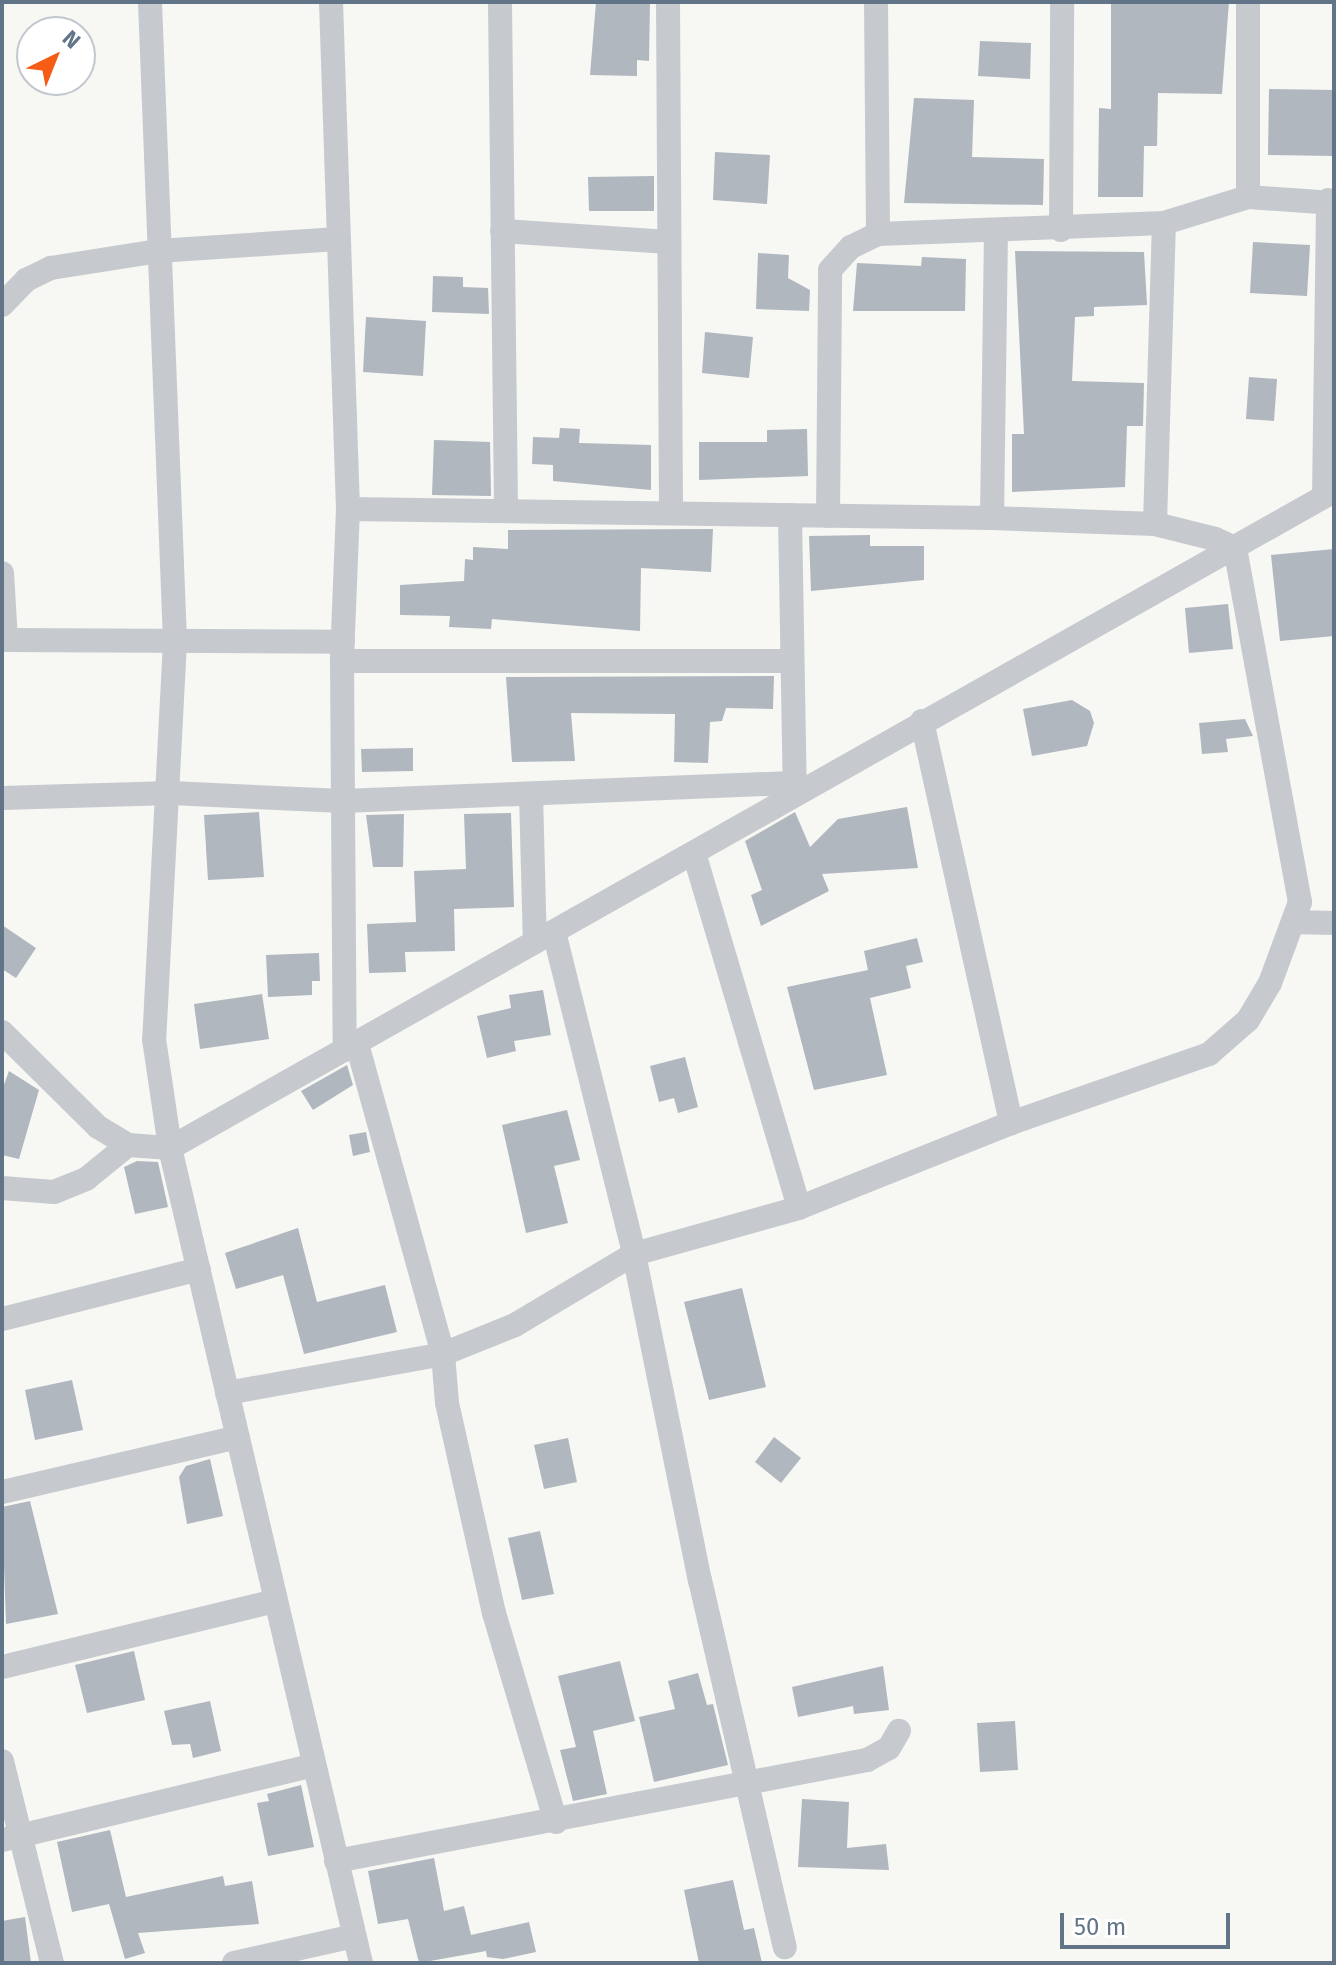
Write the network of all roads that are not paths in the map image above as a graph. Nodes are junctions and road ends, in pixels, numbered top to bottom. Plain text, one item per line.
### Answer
1 (150, 2) edge
2 (331, 2) edge
3 (500, 2) edge
4 (668, 2) edge
5 (876, 2) edge
6 (1062, 2) edge
7 (1248, 2) edge
8 (1248, 197) junction
9 (1331, 202) edge
10 (1164, 223) junction
11 (1061, 230) junction
12 (502, 231) junction
13 (996, 231) junction
14 (878, 234) junction
15 (338, 239) junction
16 (669, 242) junction
17 (158, 251) junction
18 (2, 305) edge
19 (1329, 494) edge
20 (348, 509) junction
21 (671, 510) junction
22 (506, 511) junction
23 (790, 515) junction
24 (828, 516) junction
25 (992, 518) junction
26 (1155, 524) junction
27 (1235, 548) junction
28 (2, 573) edge
29 (4, 640) edge
30 (175, 642) junction
31 (343, 651) junction
32 (789, 661) junction
33 (922, 721) junction
34 (795, 789) junction
35 (171, 793) junction
36 (531, 794) junction
37 (2, 798) edge
38 (343, 801) junction
39 (694, 853) junction
40 (1293, 922) junction
41 (1334, 923) edge
42 (544, 937) junction
43 (2, 1032) edge
44 (351, 1047) junction
45 (1011, 1123) junction
46 (128, 1145) junction
47 (170, 1148) junction
48 (2, 1188) edge
49 (799, 1208) junction
50 (634, 1254) junction
51 (199, 1269) junction
52 (2, 1319) edge
53 (443, 1354) junction
54 (227, 1393) junction
55 (238, 1437) junction
56 (2, 1492) edge
57 (275, 1601) junction
58 (2, 1667) edge
59 (899, 1731) dead end
60 (2, 1761) edge
61 (314, 1765) junction
62 (749, 1780) junction
63 (556, 1822) junction
64 (12, 1838) edge
65 (336, 1861) junction
66 (354, 1936) junction
67 (785, 1947) dead end
68 (52, 1963) edge
69 (234, 1963) edge
70 (361, 1963) edge

1 - 17 street
2 - 15 street
3 - 12 street
4 - 16 street
5 - 14 street
6 - 11 street
7 - 8 street
8 - 9 street
8 - 10 street
9 - 19 street
10 - 11 street
10 - 26 street
11 - 13 street
12 - 16 street
12 - 22 street
13 - 14 street
13 - 25 street
14 - 24 street
15 - 17 street
15 - 20 street
16 - 21 street
17 - 18 street
17 - 30 street
19 - 27 street
20 - 22 street
20 - 31 street
21 - 22 street
21 - 23 street
23 - 24 street
23 - 32 street
24 - 25 street
25 - 26 street
26 - 27 street
27 - 33 street
27 - 40 street
28 - 29 street
29 - 30 street
30 - 31 street
30 - 35 street
31 - 32 street
31 - 38 street
32 - 34 street
33 - 34 street
33 - 45 street
34 - 36 street
34 - 39 street
35 - 37 street
35 - 38 street
35 - 47 street
36 - 38 street
36 - 42 street
38 - 44 street
39 - 42 street
39 - 49 street
40 - 41 street
40 - 45 street
42 - 44 street
42 - 50 street
43 - 46 street
44 - 47 street
44 - 53 street
45 - 49 street
46 - 47 street
46 - 48 street
47 - 51 street
49 - 50 street
50 - 53 street
50 - 62 street
51 - 52 street
51 - 54 street
53 - 54 street
53 - 63 street
54 - 55 street
55 - 56 street
55 - 57 street
57 - 58 street
57 - 61 street
59 - 62 street
60 - 64 street
61 - 64 street
61 - 65 street
62 - 63 street
62 - 67 street
63 - 65 street
64 - 68 street
65 - 66 street
66 - 69 street
66 - 70 street

